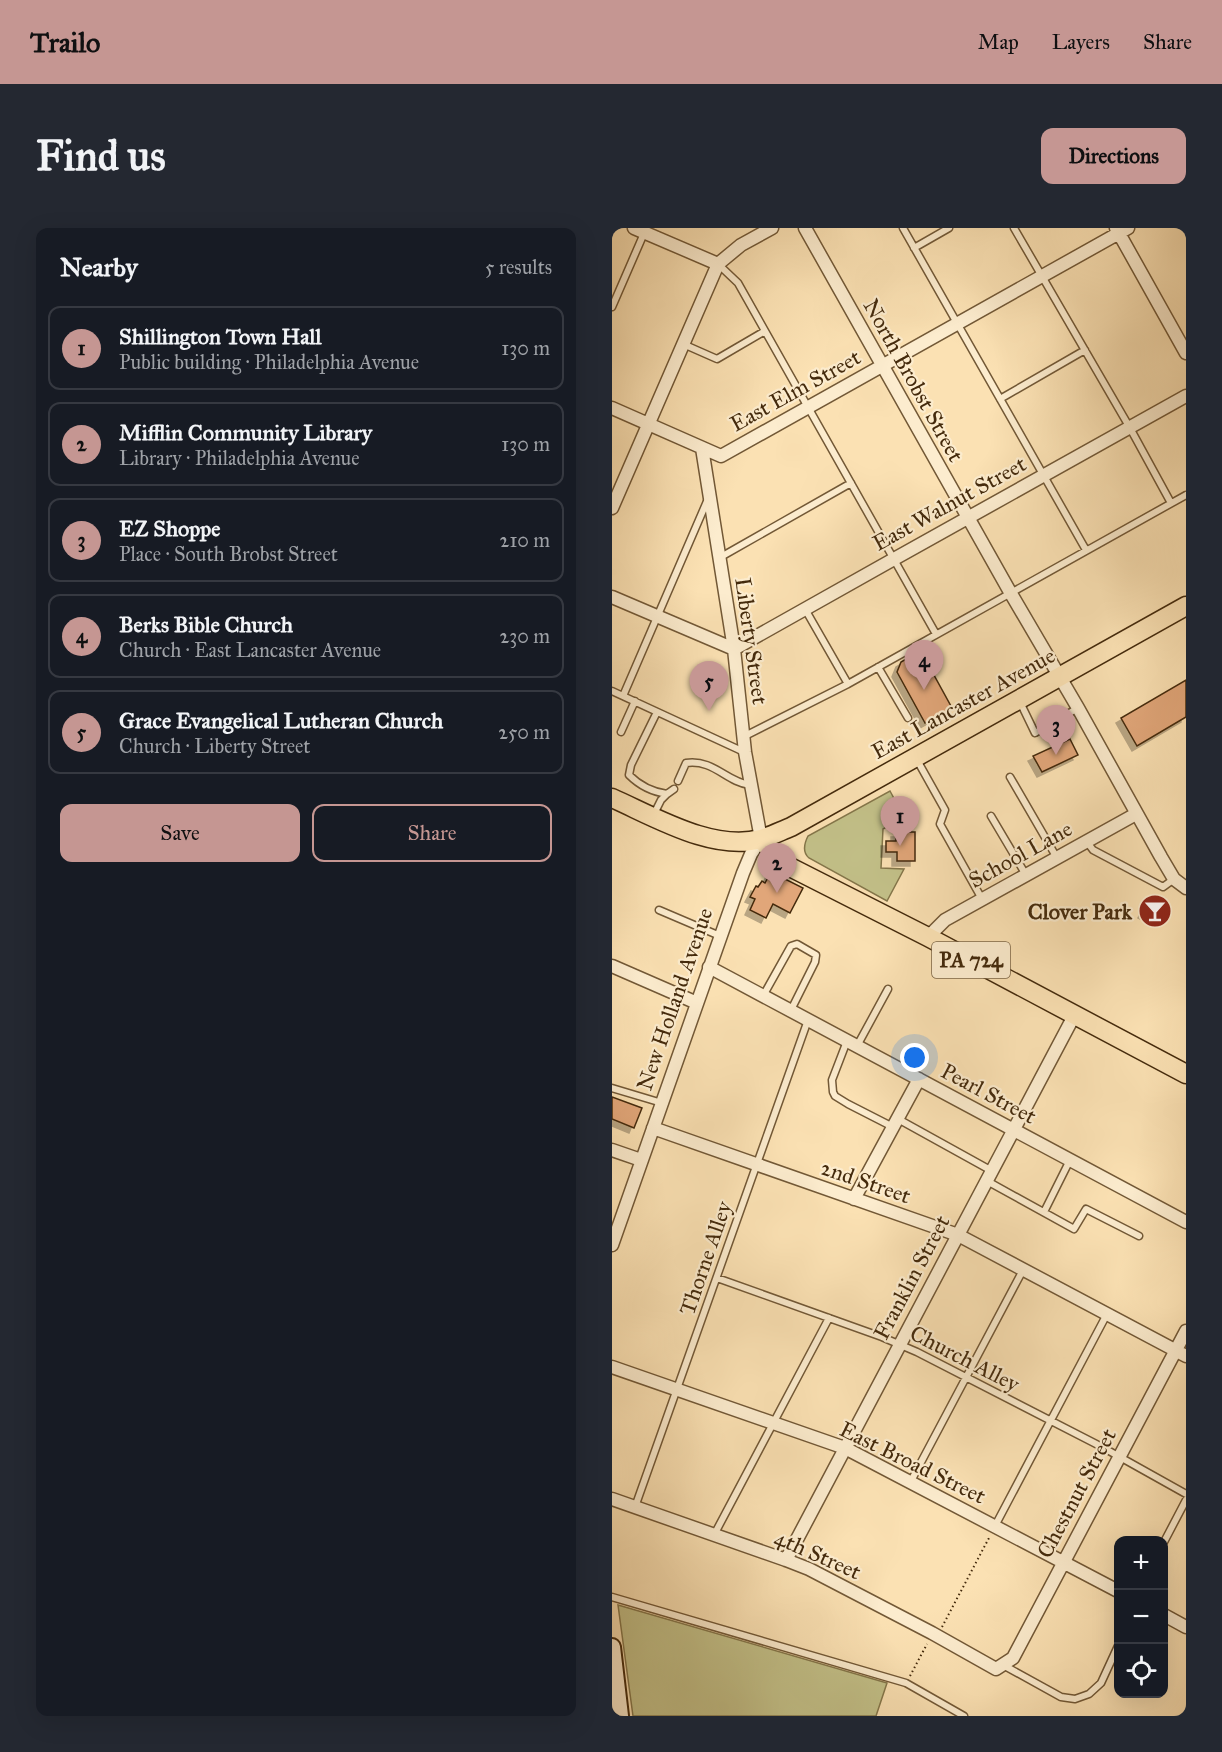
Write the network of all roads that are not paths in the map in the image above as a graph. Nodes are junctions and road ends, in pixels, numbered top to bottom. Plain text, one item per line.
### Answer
1 (772, 228) edge
2 (805, 228) edge
3 (949, 228) edge
4 (1014, 228) edge
5 (641, 229) edge
6 (907, 229) edge
7 (1121, 230) edge
8 (915, 248) junction
9 (718, 264) junction
10 (1041, 276) junction
11 (612, 307) edge
12 (957, 323) junction
13 (765, 331) junction
14 (683, 344) junction
15 (1085, 350) junction
16 (1186, 353) edge
17 (882, 366) junction
18 (1186, 396) edge
19 (1000, 399) junction
20 (808, 407) junction
21 (612, 408) edge
22 (648, 423) junction
23 (1130, 428) junction
24 (702, 448) junction
25 (1042, 475) junction
26 (851, 483) junction
27 (710, 495) junction
28 (1186, 495) edge
29 (1171, 503) junction
30 (612, 508) edge
31 (968, 517) junction
32 (1086, 550) junction
33 (719, 558) junction
34 (894, 558) junction
35 (1010, 592) junction
36 (612, 597) edge
37 (1186, 606) edge
38 (805, 609) junction
39 (658, 617) junction
40 (936, 634) junction
41 (734, 649) junction
42 (878, 667) junction
43 (1059, 677) junction
44 (848, 684) junction
45 (612, 691) edge
46 (623, 696) junction
47 (1018, 699) junction
48 (635, 701) junction
49 (1078, 708) junction
50 (657, 712) junction
51 (908, 718) dead end
52 (621, 732) dead end
53 (742, 737) junction
54 (745, 752) junction
55 (916, 757) junction
56 (1010, 777) dead end
57 (678, 781) dead end
58 (750, 785) junction
59 (674, 789) dead end
60 (667, 794) junction
61 (612, 798) edge
62 (1136, 814) junction
63 (653, 816) junction
64 (991, 816) dead end
65 (761, 839) junction
66 (1087, 841) junction
67 (1057, 858) junction
68 (1026, 875) junction
69 (1174, 879) junction
70 (1186, 888) edge
71 (982, 899) junction
72 (659, 910) dead end
73 (720, 936) junction
74 (928, 938) junction
75 (612, 966) edge
76 (709, 967) junction
77 (888, 989) dead end
78 (763, 996) junction
79 (697, 1003) junction
80 (790, 1011) junction
81 (1075, 1014) junction
82 (808, 1020) junction
83 (852, 1044) junction
84 (1186, 1074) edge
85 (918, 1079) junction
86 (612, 1088) edge
87 (662, 1103) junction
88 (895, 1123) junction
89 (653, 1128) junction
90 (1014, 1130) junction
91 (612, 1150) edge
92 (641, 1160) junction
93 (1070, 1160) junction
94 (756, 1165) junction
95 (989, 1176) junction
96 (854, 1199) junction
97 (1044, 1212) junction
98 (1186, 1222) edge
99 (958, 1235) junction
100 (1139, 1236) dead end
101 (612, 1245) edge
102 (1024, 1270) junction
103 (717, 1278) junction
104 (1108, 1313) junction
105 (829, 1318) junction
106 (1186, 1331) edge
107 (899, 1344) junction
108 (1181, 1353) edge
109 (612, 1367) edge
110 (966, 1378) junction
111 (677, 1390) junction
112 (1050, 1421) junction
113 (773, 1424) junction
114 (845, 1448) junction
115 (1119, 1456) junction
116 (910, 1483) junction
117 (1186, 1494) edge
118 (612, 1499) edge
119 (1186, 1500) edge
120 (635, 1507) junction
121 (995, 1526) junction
122 (714, 1535) junction
123 (1167, 1536) edge
124 (786, 1560) junction
125 (1064, 1563) junction
126 (1117, 1590) edge
127 (612, 1597) edge
128 (1168, 1617) edge
129 (1186, 1627) edge
130 (612, 1647) edge
131 (1114, 1656) edge
132 (999, 1667) junction
133 (620, 1716) edge
134 (964, 1716) edge

1 - 9 street
2 - 17 street, North Brobst Street
3 - 8 lane
4 - 10 lane
5 - 9 street
5 - 11 lane
6 - 8 lane
7 - 10 street, East Elm Street
7 - 16 street
8 - 12 lane
9 - 13 lane
9 - 14 street
10 - 12 street, East Elm Street
10 - 15 lane
12 - 17 street, East Elm Street
12 - 19 lane
13 - 14 lane
13 - 20 lane
14 - 22 street
15 - 19 lane
15 - 23 lane
17 - 20 street, East Elm Street
17 - 31 street, North Brobst Street
18 - 23 street, East Walnut Street
19 - 25 lane
20 - 24 street, East Elm Street
20 - 26 lane
21 - 22 street
22 - 24 street
22 - 30 street
23 - 25 street, East Walnut Street
23 - 29 lane
24 - 27 street, Liberty Street
25 - 31 street, East Walnut Street
25 - 32 lane
26 - 33 lane
26 - 34 lane
27 - 33 street, Liberty Street
27 - 39 lane
28 - 29 lane
29 - 32 lane
31 - 34 street, East Walnut Street
31 - 35 street, North Brobst Street
32 - 35 lane
33 - 41 street, Liberty Street
34 - 38 street, East Walnut Street
34 - 40 lane
35 - 40 lane
35 - 43 street, North Brobst Street
36 - 39 street
37 - 43 main road, East Lancaster Avenue
38 - 41 street, East Walnut Street
38 - 44 lane
39 - 41 street
39 - 46 lane
40 - 42 lane
41 - 53 street, Liberty Street
42 - 44 lane
42 - 51 lane
43 - 47 main road, East Lancaster Avenue
43 - 49 street, North Brobst Street
44 - 53 lane
45 - 46 lane
46 - 48 lane
47 - 49 lane
47 - 55 main road, East Lancaster Avenue
48 - 50 lane
48 - 52 lane
49 - 62 street, North Brobst Street
50 - 54 lane
50 - 60 lane
53 - 54 street, Liberty Street
54 - 58 street, Liberty Street
55 - 65 main road, East Lancaster Avenue
55 - 71 lane
56 - 67 lane
57 - 58 lane
58 - 65 street, Liberty Street
59 - 60 lane
60 - 63 lane
61 - 63 main road, East Lancaster Avenue
62 - 66 street, School Lane
62 - 69 street, North Brobst Street
63 - 65 main road, East Lancaster Avenue
64 - 68 lane
65 - 73 street, New Holland Avenue
65 - 74 main road, PA 724
66 - 67 street, School Lane
66 - 69 lane
67 - 68 street, School Lane
68 - 71 street, School Lane
69 - 70 street
71 - 74 street, School Lane
72 - 73 lane
73 - 76 street, New Holland Avenue
74 - 81 main road, PA 724
75 - 79 street
76 - 78 street, Pearl Street
76 - 79 street, New Holland Avenue
77 - 83 lane
78 - 80 street, Pearl Street
78 - 80 lane
79 - 87 street, New Holland Avenue
80 - 82 street, Pearl Street
81 - 84 main road, PA 724
81 - 90 street, Franklin Street
82 - 83 street, Pearl Street
82 - 94 lane, Thorne Alley
83 - 85 street, Pearl Street
83 - 88 lane
85 - 88 street
85 - 90 street, Pearl Street
86 - 87 lane
87 - 89 street, New Holland Avenue
88 - 95 lane
88 - 96 street
89 - 92 street, New Holland Avenue
89 - 94 street, 2nd Street
90 - 93 street, Pearl Street
90 - 95 street, Franklin Street
91 - 92 street
92 - 101 street, New Holland Avenue
93 - 97 lane
93 - 98 street, Pearl Street
94 - 96 street, 2nd Street
94 - 103 lane, Thorne Alley
95 - 97 lane
95 - 99 street, Franklin Street
96 - 99 street, 2nd Street
97 - 100 lane
99 - 102 street, 2nd Street
99 - 107 street, Franklin Street
102 - 104 street, 2nd Street
102 - 110 lane
103 - 105 lane, Church Alley
103 - 111 lane, Thorne Alley
104 - 108 street, 2nd Street
104 - 112 lane
105 - 107 lane, Church Alley
105 - 113 lane
106 - 108 street, Chestnut Street
107 - 110 lane, Church Alley
107 - 114 street, Franklin Street
108 - 115 street, Chestnut Street
109 - 111 street, East Broad Street
110 - 112 lane, Church Alley
110 - 116 lane
111 - 113 street, East Broad Street
111 - 120 lane, Thorne Alley
112 - 115 lane, Church Alley
112 - 121 lane
113 - 114 street, East Broad Street
113 - 122 lane
114 - 116 street, East Broad Street
114 - 124 street, Franklin Street
115 - 117 lane, Church Alley
115 - 125 street, Chestnut Street
116 - 121 street, East Broad Street
118 - 120 street, 4th Street
119 - 123 lane
120 - 122 street, 4th Street
121 - 125 street, East Broad Street
122 - 124 street, 4th Street
124 - 132 street, 4th Street
125 - 126 street, East Broad Street
125 - 132 street, Chestnut Street
127 - 134 lane
128 - 129 street
130 - 133 street
131 - 132 lane

